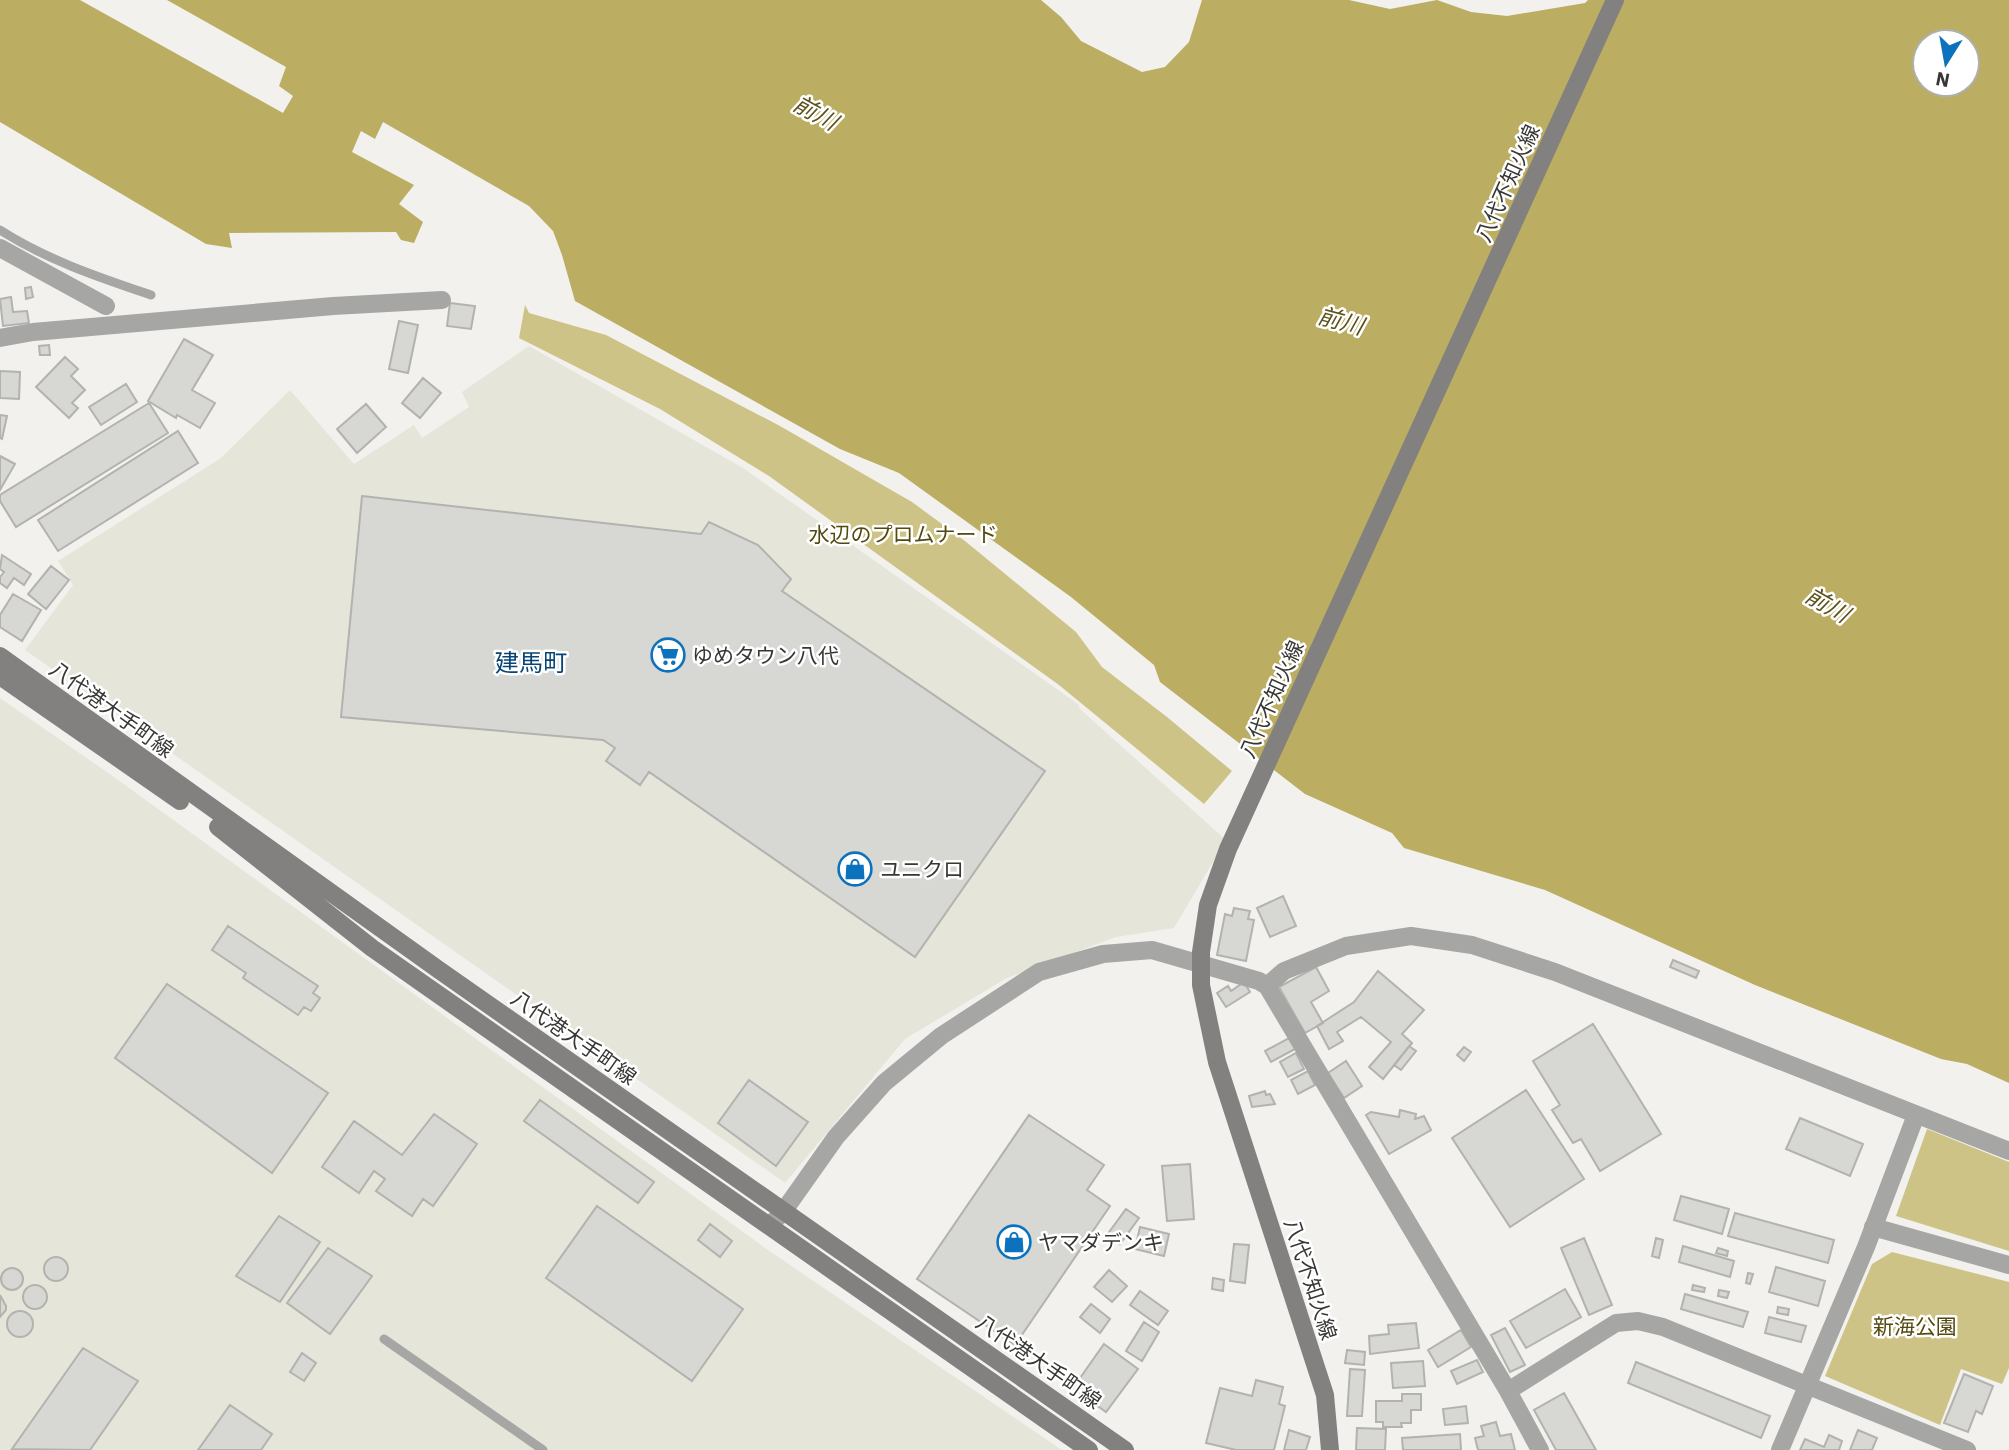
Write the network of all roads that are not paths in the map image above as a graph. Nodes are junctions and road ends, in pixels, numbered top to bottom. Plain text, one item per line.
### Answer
1 (1615, 0) edge
2 (0, 230) edge
3 (27, 248) junction
4 (2, 251) edge
5 (150, 295) dead end
6 (442, 300) dead end
7 (106, 306) dead end
8 (0, 338) edge
9 (0, 656) edge
10 (0, 676) edge
11 (1267, 986) junction
12 (1916, 1115) junction
13 (2009, 1151) edge
14 (783, 1212) junction
15 (770, 1225) junction
16 (1873, 1227) junction
17 (2009, 1265) edge
18 (384, 1339) dead end
19 (1806, 1384) junction
20 (1508, 1391) junction
21 (543, 1450) edge
22 (1089, 1450) edge
23 (1125, 1450) edge
24 (1330, 1450) edge
25 (1541, 1450) edge
26 (1780, 1450) edge
27 (1967, 1450) edge

1 - 24 main road, 八代不知火線
2 - 3 lane
3 - 4 street
3 - 5 lane
4 - 7 street
6 - 8 street
9 - 14 main road, 八代港大手町線
10 - 15 main road, 八代港大手町線
11 - 12 street
11 - 14 street
11 - 20 street
12 - 13 street
12 - 16 street
14 - 15 street
14 - 23 main road, 八代港大手町線
15 - 22 main road, 八代港大手町線
16 - 17 street
16 - 19 street
18 - 21 lane
19 - 20 street
19 - 26 street
19 - 27 street
20 - 25 street

